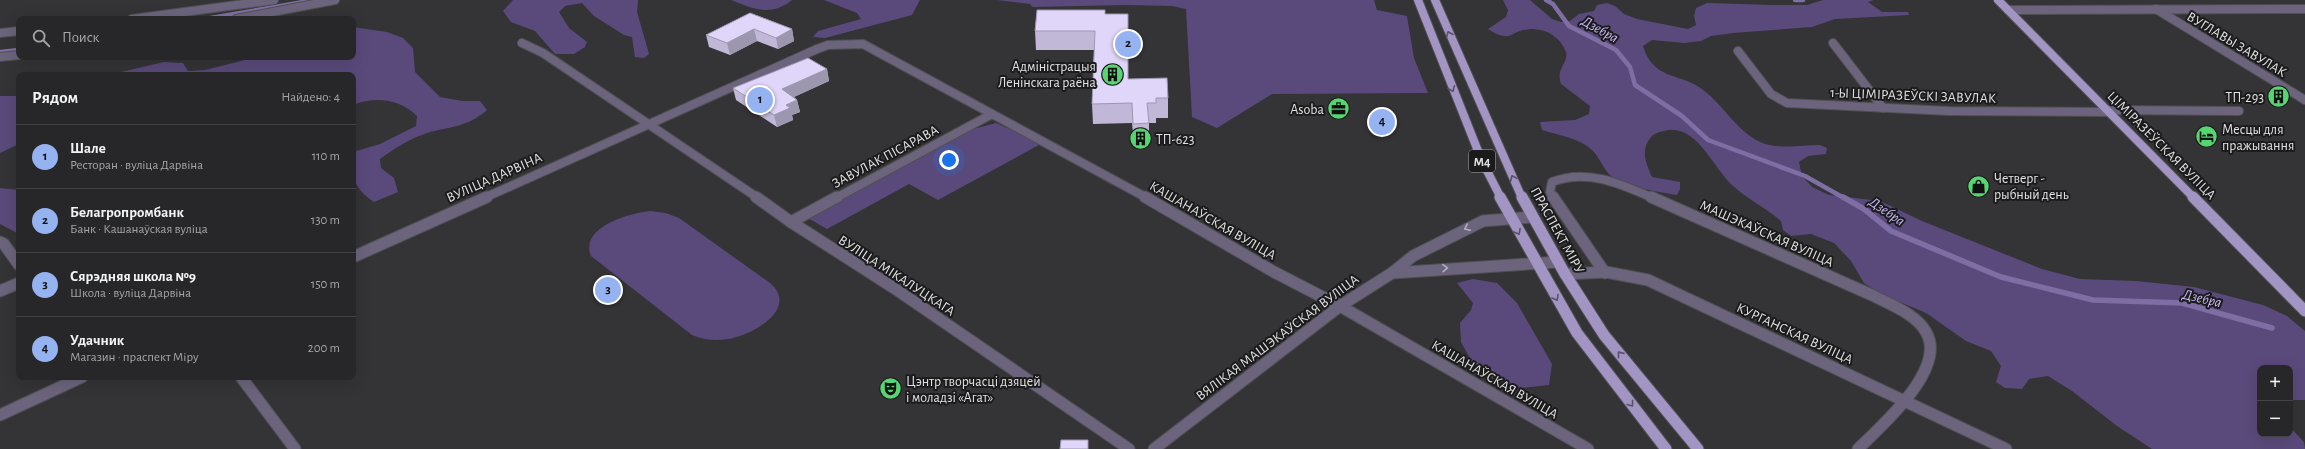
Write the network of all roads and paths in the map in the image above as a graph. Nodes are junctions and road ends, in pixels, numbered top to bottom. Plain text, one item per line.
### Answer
1 (274, 0) edge
2 (336, 0) edge
3 (1418, 0) edge
4 (1435, 0) edge
5 (1998, 0) edge
6 (2156, 9) junction
7 (2305, 9) edge
8 (2008, 10) junction
9 (154, 16) edge
10 (252, 16) edge
11 (16, 32) edge
12 (0, 33) edge
13 (522, 43) dead end
14 (1833, 43) dead end
15 (817, 49) joint
16 (1738, 51) dead end
17 (16, 55) edge
18 (0, 58) edge
19 (2305, 100) edge
20 (1883, 108) junction
21 (2110, 111) junction
22 (2240, 111) dead end
23 (992, 114) junction
24 (648, 125) junction
25 (1510, 217) junction
26 (1532, 217) junction
27 (791, 222) junction
28 (0, 242) edge
29 (356, 256) edge
30 (1413, 256) junction
31 (16, 261) edge
32 (1558, 262) junction
33 (1536, 264) junction
34 (1427, 268) junction
35 (1392, 273) junction
36 (1605, 273) junction
37 (1565, 274) junction
38 (16, 284) edge
39 (0, 291) edge
40 (1340, 306) junction
41 (2305, 311) edge
42 (76, 380) edge
43 (243, 380) edge
44 (1905, 401) junction
45 (0, 415) edge
46 (295, 449) edge
47 (1129, 449) edge
48 (1154, 449) edge
49 (1588, 449) edge
50 (1666, 449) edge
51 (1698, 449) edge
52 (1858, 449) edge
53 (2006, 449) edge

1 - 9 street
2 - 10 street
3 -> 25 main road, М4
26 -> 4 main road, ПРАСПЕКТ МІРУ / М4
5 - 8 main road, ЦІМІРАЗЕЎСКАЯ ВУЛІЦА
6 - 7 street
6 - 8 street
6 - 19 street, ВУГЛАВЫ ЗАВУЛАК
8 - 21 main road, ЦІМІРАЗЕЎСКАЯ ВУЛІЦА
11 - 12 street
13 - 24 street
14 - 20 street
15 - 23 street, КАШАНАЎСКАЯ ВУЛІЦА
15 - 24 street, ВУЛІЦА ДАРВІНА
16 - 20 street, 1-Ы ЦІМІРАЗЕЎСКІ ЗАВУЛАК
17 - 18 street
20 - 21 street, 1-Ы ЦІМІРАЗЕЎСКІ ЗАВУЛАК
21 - 22 street, 1-Ы ЦІМІРАЗЕЎСКІ ЗАВУЛАК
21 - 41 main road, ЦІМІРАЗЕЎСКАЯ ВУЛІЦА
23 - 27 street, ЗАВУЛАК ПІСАРАВА
23 - 40 street, КАШАНАЎСКАЯ ВУЛІЦА
24 - 27 street, ВУЛІЦА МІКАЛУЦКАГА
24 - 29 street, ВУЛІЦА ДАРВІНА
25 - 26 street, ВЯЛІКАЯ МАШЭКАЎСКАЯ ВУЛІЦА
25 -> 30 street, ВЯЛІКАЯ МАШЭКАЎСКАЯ ВУЛІЦА
25 -> 33 main road, М4
26 - 32 main road, ПРАСПЕКТ МІРУ / М4
27 - 47 street, ВУЛІЦА МІКАЛУЦКАГА
28 - 31 street
30 - 34 street
30 - 35 street, ВЯЛІКАЯ МАШЭКАЎСКАЯ ВУЛІЦА
32 - 33 street
32 - 37 main road, ПРАСПЕКТ МІРУ / М4
34 -> 33 street
33 -> 50 main road, М4
34 - 35 street
35 - 40 street, ВЯЛІКАЯ МАШЭКАЎСКАЯ ВУЛІЦА
36 - 37 street, КУРГАНСКАЯ ВУЛІЦА
36 - 44 street, КУРГАНСКАЯ ВУЛІЦА
36 - 44 street, МАШЭКАЎСКАЯ ВУЛІЦА
51 -> 37 main road, ПРАСПЕКТ МІРУ / М4
38 - 39 street
40 - 48 street, ВЯЛІКАЯ МАШЭКАЎСКАЯ ВУЛІЦА
40 - 49 street, КАШАНАЎСКАЯ ВУЛІЦА
42 - 45 street
43 - 46 street
44 - 52 street, МАШЭКАЎСКАЯ ВУЛІЦА
44 - 53 street, КУРГАНСКАЯ ВУЛІЦА

